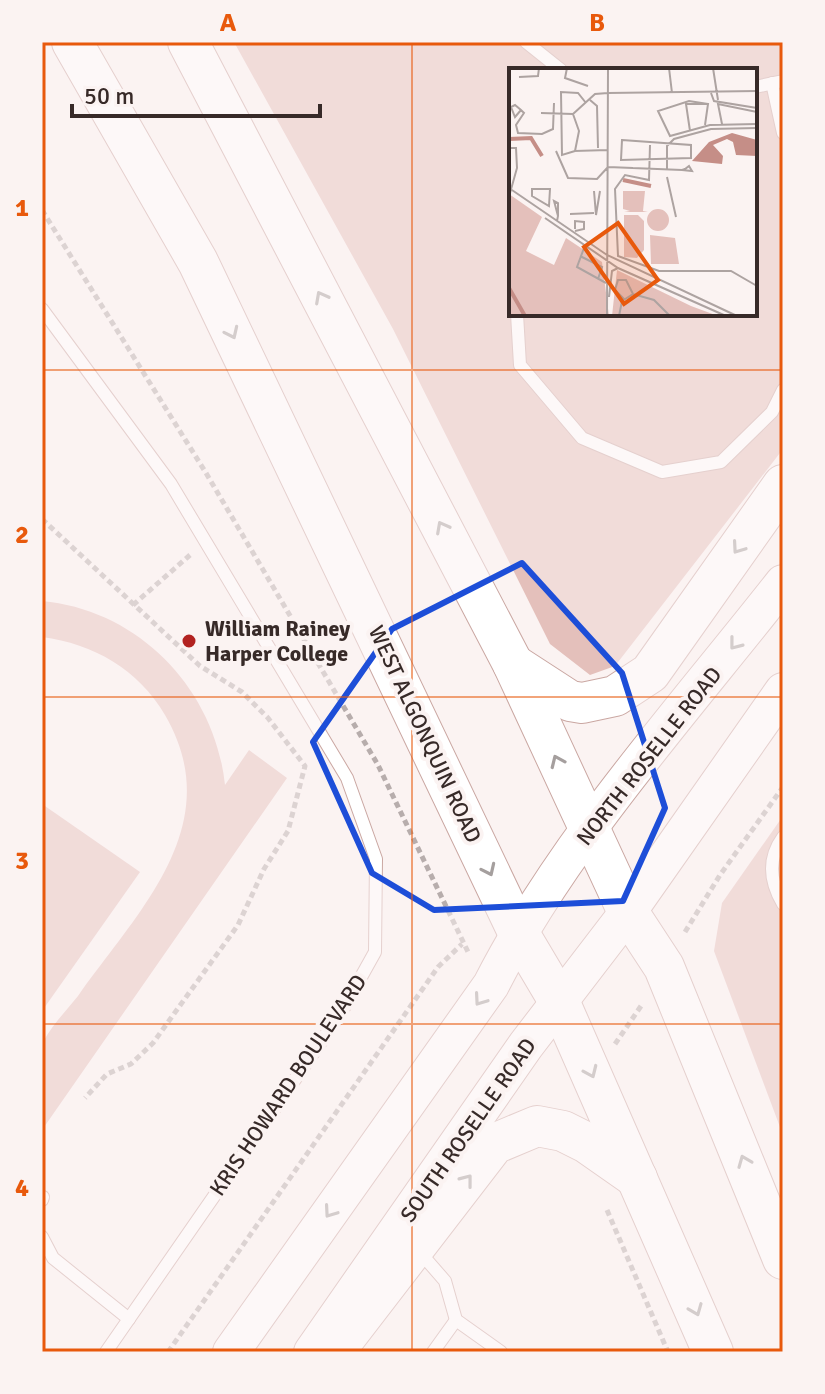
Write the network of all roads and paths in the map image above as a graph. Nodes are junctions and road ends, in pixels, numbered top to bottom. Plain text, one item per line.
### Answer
1 (72, 42) edge
2 (188, 42) edge
3 (526, 42) edge
4 (558, 68) edge
5 (778, 82) edge
6 (757, 87) edge
7 (783, 133) edge
8 (42, 210) edge
9 (42, 309) edge
10 (517, 316) edge
11 (783, 390) edge
12 (783, 485) edge
13 (42, 519) edge
14 (237, 527) junction
15 (207, 544) junction
16 (783, 583) edge
17 (133, 605) junction
18 (513, 664) junction
19 (783, 691) edge
20 (783, 787) edge
21 (589, 832) junction
22 (783, 837) edge
23 (720, 875) dead end
24 (783, 904) edge
25 (628, 912) junction
26 (518, 932) junction
27 (559, 1001) junction
28 (85, 1098) dead end
29 (640, 1180) junction
30 (602, 1197) dead end
31 (42, 1237) edge
32 (414, 1247) junction
33 (783, 1259) edge
34 (129, 1319) junction
35 (456, 1320) junction
36 (106, 1352) edge
37 (168, 1352) edge
38 (231, 1352) edge
39 (312, 1352) edge
40 (334, 1352) edge
41 (433, 1352) edge
42 (500, 1352) edge
43 (668, 1352) edge
44 (713, 1352) edge

1 -> 26 main road, WEST ALGONQUIN ROAD
18 -> 2 main road
3 - 4 lane
5 - 6 lane
5 - 7 lane
8 - 14 path
9 - 15 lane, KRIS HOWARD BOULEVARD
10 - 11 lane
12 -> 18 main road
13 - 17 path
14 - 15 path
14 - 37 path
15 - 17 path
15 - 34 lane, KRIS HOWARD BOULEVARD
16 -> 21 main road, NORTH ROSELLE ROAD
17 - 28 path
21 -> 18 main road
19 - 25 main road
20 - 23 path
21 - 25 main road
21 - 26 main road, NORTH ROSELLE ROAD
22 - 24 lane
25 - 27 main road, SOUTH ROSELLE ROAD
33 -> 25 main road
26 - 27 main road, WEST ALGONQUIN ROAD
26 -> 38 main road
27 -> 29 main road, WEST ALGONQUIN ROAD
27 - 39 main road, SOUTH ROSELLE ROAD
32 -> 29 main road
29 -> 44 main road, WEST ALGONQUIN ROAD
30 - 43 path
31 - 34 lane
32 - 35 lane
32 - 40 main road
34 - 36 lane, KRIS HOWARD BOULEVARD
35 - 41 lane
35 - 42 lane

